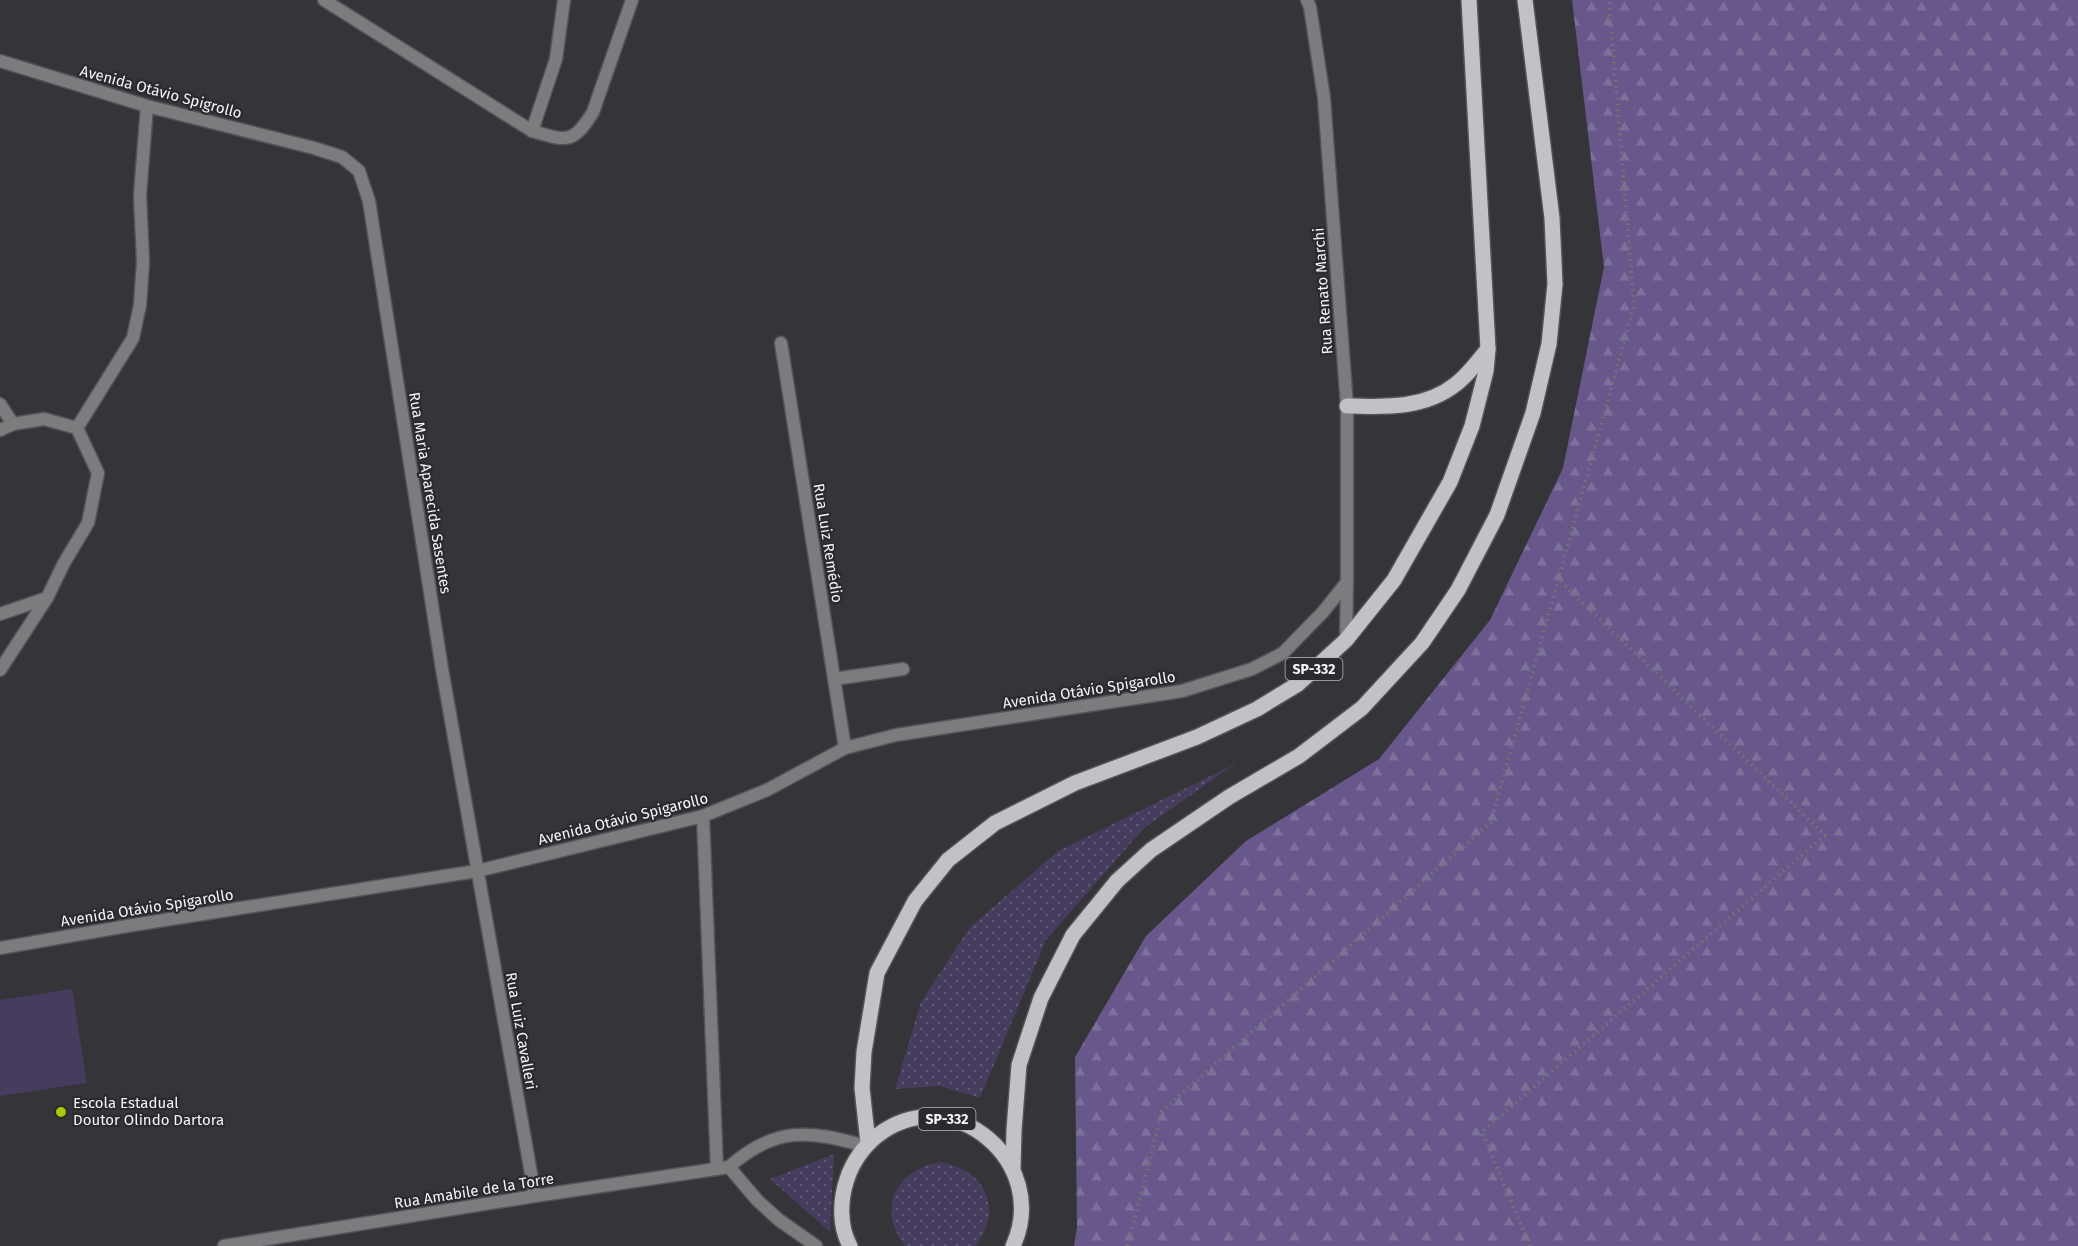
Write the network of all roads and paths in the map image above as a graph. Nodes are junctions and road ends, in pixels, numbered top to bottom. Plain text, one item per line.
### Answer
1 (324, 0) edge
2 (564, 0) edge
3 (632, 0) edge
4 (1307, 0) edge
5 (1469, 0) edge
6 (1525, 0) edge
7 (1610, 0) edge
8 (0, 61) edge
9 (147, 106) junction
10 (532, 131) junction
11 (314, 148) joint
12 (781, 344) dead end
13 (1488, 350) junction
14 (0, 404) edge
15 (1347, 406) junction
16 (12, 424) junction
17 (77, 428) junction
18 (0, 430) edge
19 (1559, 580) junction
20 (1347, 582) junction
21 (47, 598) junction
22 (0, 614) edge
23 (1346, 640) junction
24 (903, 669) dead end
25 (0, 670) edge
26 (834, 679) junction
27 (845, 748) junction
28 (703, 816) junction
29 (477, 871) junction
30 (0, 948) edge
31 (867, 1144) junction
32 (723, 1168) junction
33 (1013, 1168) junction
34 (535, 1196) junction
35 (1014, 1245) edge
36 (224, 1246) edge
37 (816, 1246) edge
38 (850, 1246) edge
39 (1128, 1246) edge
40 (1530, 1246) edge

1 - 10 street
2 - 10 street
3 - 10 street
4 - 15 street, Rua Renato Marchi
5 - 13 main road, SP-332
6 - 33 main road, SP-332
7 - 19 path
8 - 9 street, Avenida Otávio Spigrollo
9 - 11 street, Avenida Otávio Spigrollo
9 - 17 street
11 - 29 street, Rua Maria Aparecida Sasentes
12 - 26 street, Rua Luiz Remédio
13 - 15 main road
13 - 23 main road, SP-332
14 - 16 street
15 - 20 street, Rua Renato Marchi
16 - 17 street
16 - 18 street
17 - 21 street
19 - 39 path
19 - 40 path
20 - 23 street, Rua Renato Marchi
20 - 27 street, Avenida Otávio Spigarollo
21 - 22 street
21 - 25 street
23 - 31 main road, SP-332
24 - 26 street
26 - 27 street, Rua Luiz Remédio
27 - 28 street, Avenida Otávio Spigarollo
28 - 29 street, Avenida Otávio Spigarollo
28 - 32 street
29 - 30 street, Avenida Otávio Spigarollo
29 - 34 street, Rua Luiz Cavalleri
31 - 32 street, Rua Amabile de la Torre
31 - 33 main road, SP-332
31 - 38 main road, SP-332
32 - 34 street, Rua Amabile de la Torre
32 - 37 street
33 - 35 main road, SP-332
34 - 36 street, Rua Amabile de la Torre

